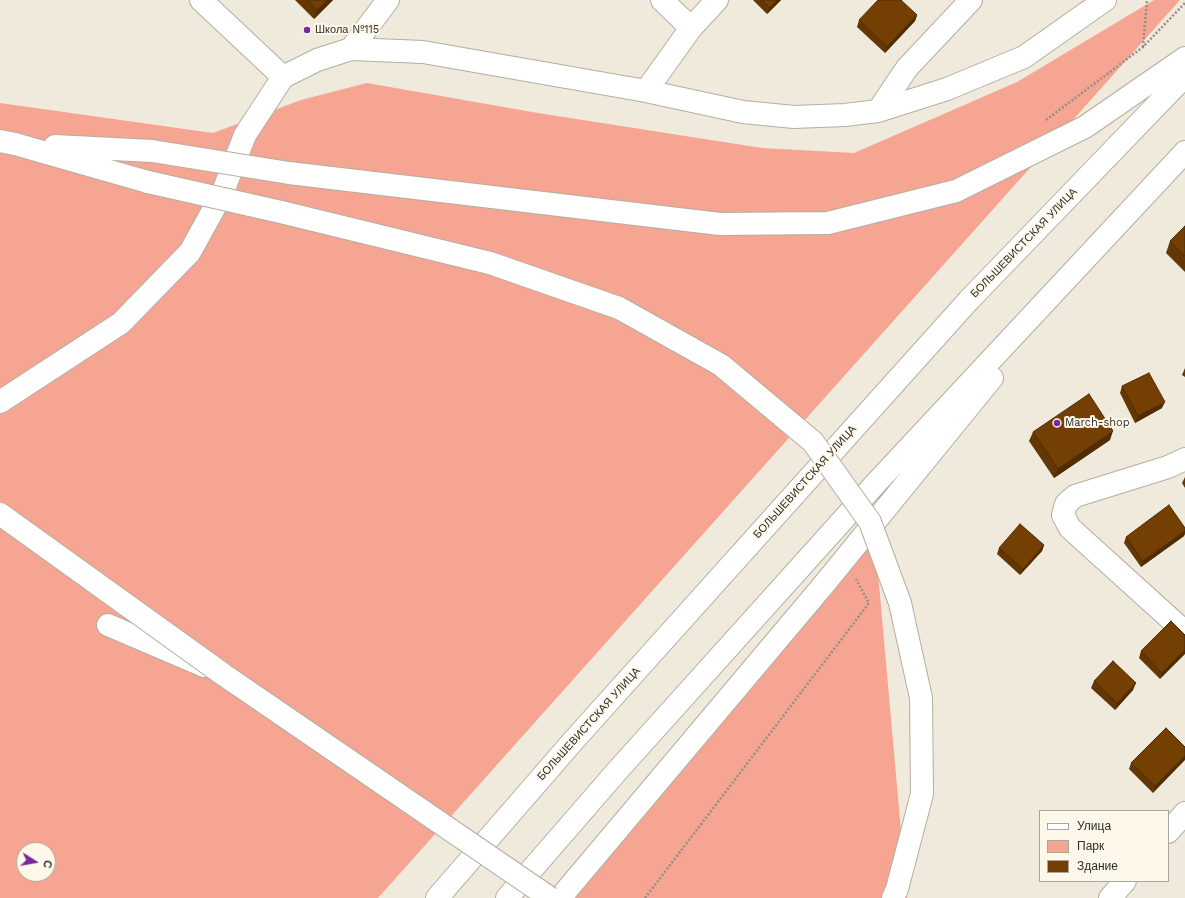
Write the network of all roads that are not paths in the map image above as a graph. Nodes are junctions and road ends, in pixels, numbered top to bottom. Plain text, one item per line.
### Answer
1 (201, 0) edge
2 (388, 0) edge
3 (662, 0) edge
4 (717, 0) edge
5 (971, 0) edge
6 (1105, 0) edge
7 (691, 28) junction
8 (351, 49) junction
9 (1185, 58) edge
10 (1185, 76) edge
11 (283, 77) junction
12 (646, 91) junction
13 (878, 111) junction
14 (8, 143) edge
15 (1185, 152) edge
16 (1117, 225) junction
17 (0, 402) edge
18 (1185, 459) edge
19 (0, 514) edge
20 (108, 625) dead end
21 (1185, 632) edge
22 (224, 675) junction
23 (1185, 813) edge
24 (1169, 831) edge
25 (1124, 882) edge
26 (437, 898) edge
27 (507, 898) edge
28 (550, 898) edge
29 (560, 898) edge
30 (893, 898) edge
31 (1110, 898) edge

1 - 11 main road
2 - 8 main road
3 - 7 main road
4 - 7 main road
5 - 13 main road
6 - 13 main road
7 - 12 main road
8 - 11 main road
8 - 12 main road
9 - 14 main road, bridge
10 - 26 main road, БОЛЬШЕВИСТСКАЯ УЛИЦА
11 - 17 main road
12 - 13 main road
14 - 30 main road, bridge
15 - 16 main road
16 - 27 main road
16 - 29 main road
18 - 21 main road
19 - 22 main road, bridge
20 - 22 main road, bridge
22 - 28 main road, bridge
23 - 24 main road
25 - 31 main road

